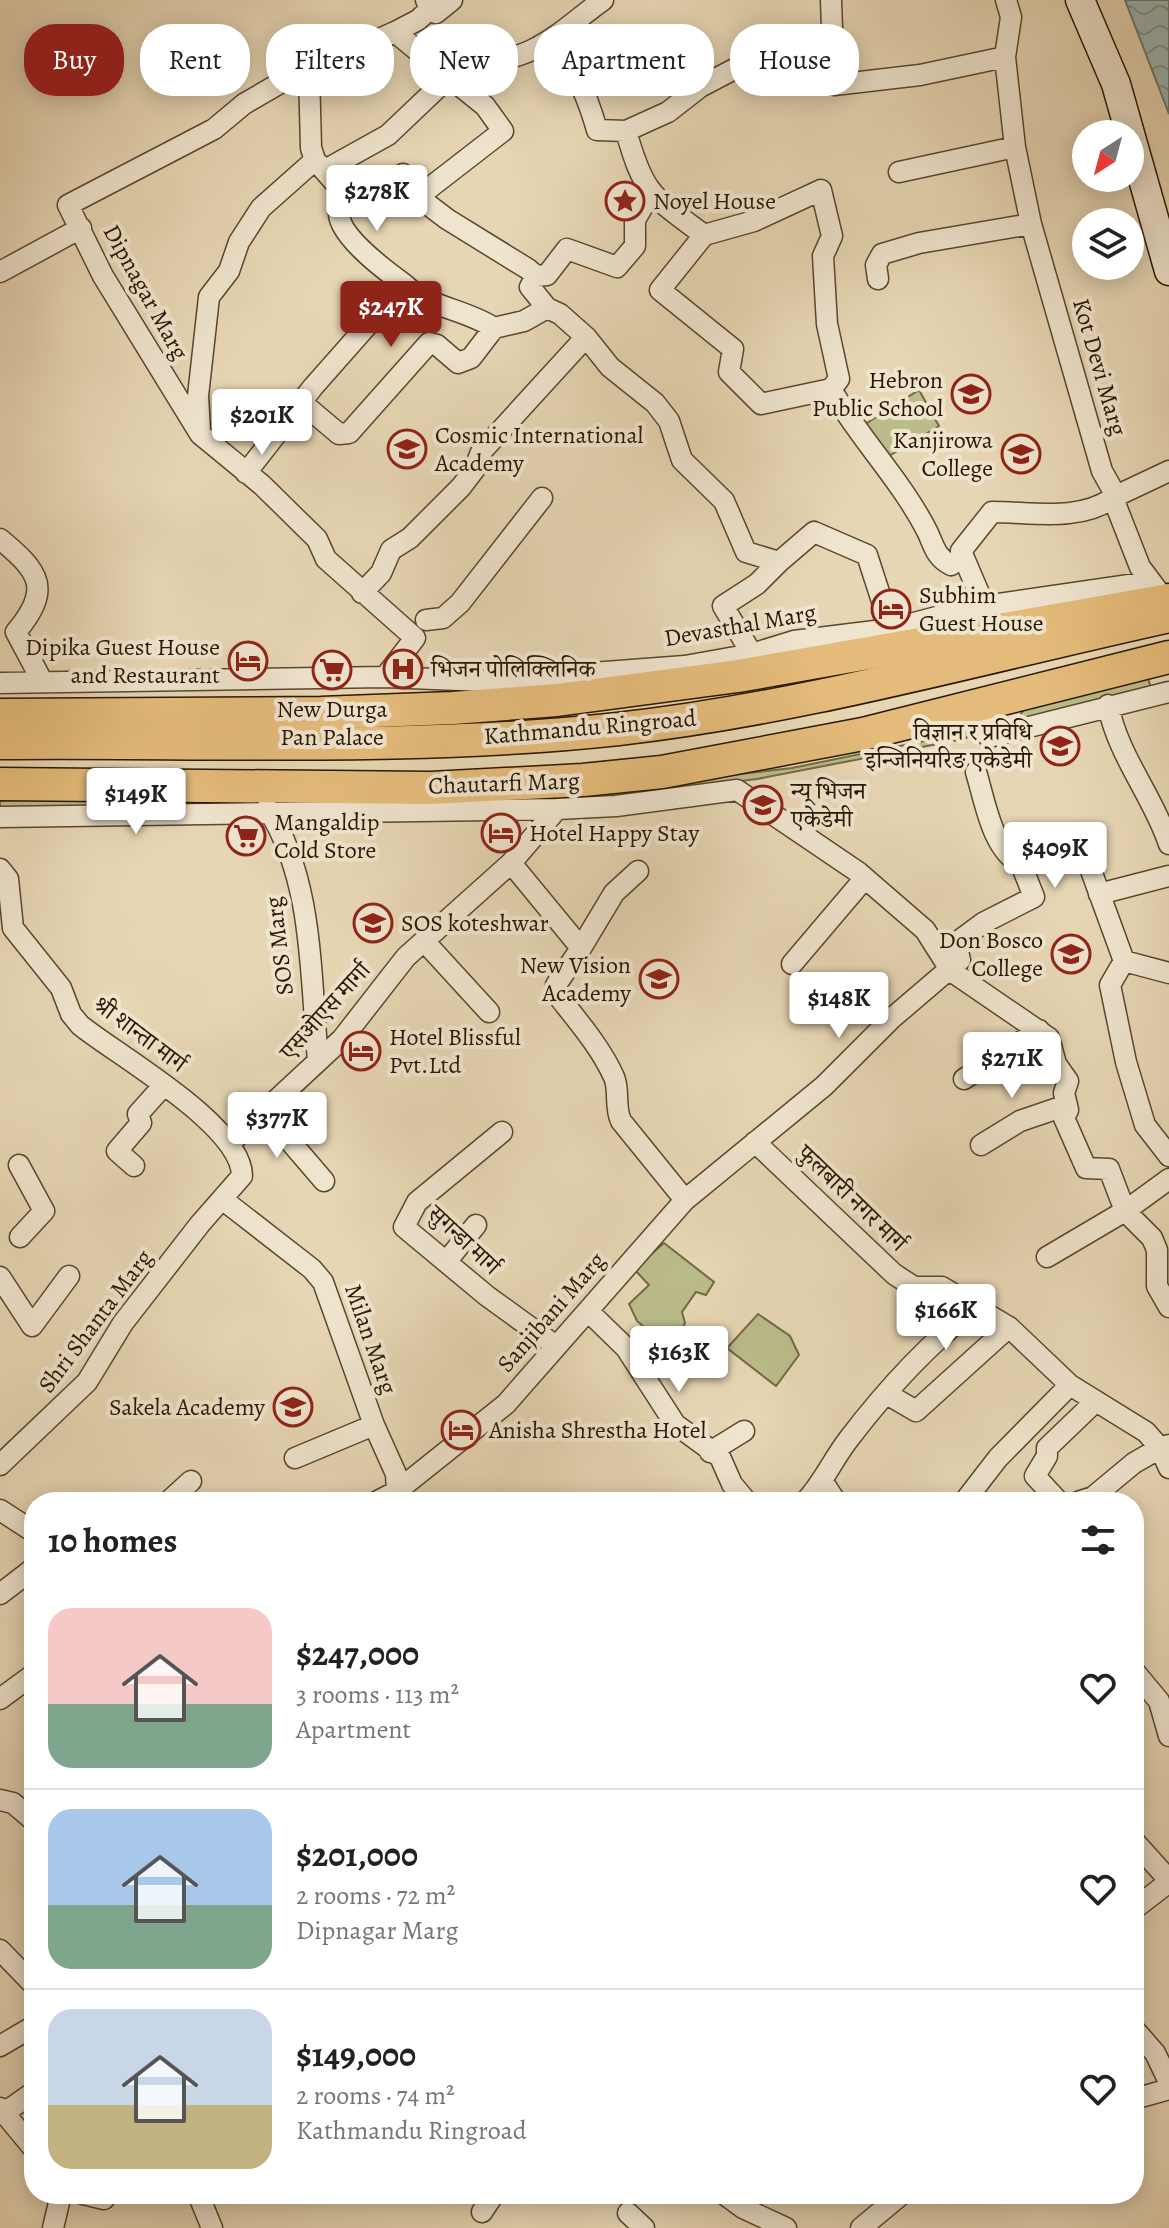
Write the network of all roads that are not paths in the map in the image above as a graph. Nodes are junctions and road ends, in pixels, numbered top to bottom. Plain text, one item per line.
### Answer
1 (452, 0) edge
2 (603, 0) edge
3 (831, 0) edge
4 (1006, 0) edge
5 (1080, 0) edge
6 (428, 4) edge
7 (573, 24) edge
8 (832, 24) edge
9 (395, 32) joint
10 (410, 44) edge
11 (1005, 57) junction
12 (730, 71) edge
13 (859, 82) edge
14 (266, 91) edge
15 (309, 96) edge
16 (429, 96) edge
17 (473, 96) edge
18 (583, 96) edge
19 (626, 131) junction
20 (1015, 147) junction
21 (320, 165) junction
22 (899, 172) dead end
23 (344, 189) junction
24 (650, 194) junction
25 (419, 196) junction
26 (1031, 224) junction
27 (81, 228) junction
28 (704, 235) junction
29 (1169, 271) edge
30 (0, 272) edge
31 (536, 276) junction
32 (878, 279) dead end
33 (404, 284) junction
34 (547, 308) junction
35 (494, 328) junction
36 (586, 337) junction
37 (831, 389) junction
38 (301, 402) junction
39 (200, 434) junction
40 (1169, 471) edge
41 (246, 473) junction
42 (1114, 497) junction
43 (542, 498) dead end
44 (0, 539) edge
45 (963, 556) junction
46 (779, 562) junction
47 (362, 593) junction
48 (1163, 600) edge
49 (971, 608) junction
50 (426, 620) dead end
51 (891, 629) junction
52 (1169, 635) edge
53 (752, 654) junction
54 (1169, 657) edge
55 (385, 677) junction
56 (42, 681) junction
57 (0, 683) edge
58 (1169, 692) edge
59 (981, 703) junction
60 (1108, 705) junction
61 (0, 715) edge
62 (0, 743) edge
63 (0, 758) edge
64 (976, 772) dead end
65 (0, 784) edge
66 (265, 800) junction
67 (557, 809) junction
68 (0, 817) edge
69 (1169, 844) edge
70 (1085, 854) dead end
71 (511, 863) junction
72 (0, 869) edge
73 (638, 871) dead end
74 (1169, 876) edge
75 (865, 878) junction
76 (1099, 894) junction
77 (7, 934) edge
78 (424, 941) junction
79 (581, 948) junction
80 (1124, 961) junction
81 (792, 964) dead end
82 (951, 971) junction
83 (1169, 973) edge
84 (489, 1012) dead end
85 (1039, 1030) junction
86 (318, 1060) junction
87 (964, 1079) dead end
88 (164, 1085) junction
89 (1067, 1105) junction
90 (264, 1111) junction
91 (502, 1132) dead end
92 (755, 1142) junction
93 (230, 1143) junction
94 (981, 1145) dead end
95 (1169, 1156) edge
96 (19, 1165) dead end
97 (134, 1166) dead end
98 (1169, 1179) edge
99 (324, 1181) dead end
100 (222, 1199) junction
101 (685, 1200) junction
102 (1125, 1211) junction
103 (476, 1225) dead end
104 (20, 1237) dead end
105 (1047, 1257) dead end
106 (446, 1262) junction
107 (69, 1276) dead end
108 (1163, 1283) edge
109 (2, 1285) edge
110 (977, 1306) junction
111 (1169, 1307) edge
112 (588, 1311) junction
113 (1009, 1327) junction
114 (556, 1346) junction
115 (1070, 1385) junction
116 (887, 1394) junction
117 (1096, 1401) junction
118 (374, 1425) junction
119 (744, 1431) dead end
120 (1165, 1446) edge
121 (710, 1452) junction
122 (295, 1458) dead end
123 (0, 1465) edge
124 (1169, 1468) edge
125 (191, 1481) dead end
126 (823, 1482) junction
127 (179, 1492) edge
128 (387, 1492) edge
129 (392, 1492) edge
130 (739, 1492) edge
131 (814, 1492) edge
132 (830, 1492) edge
133 (972, 1492) edge
134 (1050, 1492) edge
135 (1099, 1492) edge
136 (0, 1510) edge
137 (24, 1526) edge
138 (24, 1576) edge
139 (0, 1594) edge
140 (24, 1681) edge
141 (1144, 1683) edge
142 (0, 1699) edge
143 (1169, 1736) edge
144 (0, 1800) edge
145 (24, 1812) edge
146 (1144, 1852) edge
147 (1169, 1881) edge
148 (1144, 1901) edge
149 (0, 1950) edge
150 (24, 1975) edge
151 (24, 2032) edge
152 (1144, 2035) edge
153 (1144, 2040) edge
154 (0, 2046) edge
155 (1169, 2050) edge
156 (1169, 2082) edge
157 (1169, 2089) edge
158 (1144, 2096) edge
159 (24, 2098) edge
160 (2, 2111) edge
161 (24, 2137) edge
162 (59, 2204) edge
163 (202, 2204) edge
164 (487, 2204) edge
165 (752, 2204) edge
166 (890, 2204) edge
167 (482, 2212) dead end
168 (628, 2213) dead end
169 (53, 2228) edge
170 (212, 2228) edge
171 (644, 2228) edge
172 (786, 2228) edge
173 (861, 2228) edge

1 - 6 street
2 - 7 street
3 - 8 street
4 - 11 street, Kot Devi Marg
5 - 29 main road
6 - 9 street
9 - 10 street
11 - 13 street
11 - 20 street, Kot Devi Marg
12 - 19 street
14 - 27 street, Dipnagar Marg
15 - 21 street
16 - 21 street
17 - 25 street
18 - 19 street
19 - 24 street
20 - 22 street
20 - 26 street, Kot Devi Marg
21 - 23 street
21 - 39 street
23 - 25 street
23 - 33 street
24 - 28 street
24 - 31 street
25 - 31 street
26 - 32 street
26 - 42 street, Kot Devi Marg
27 - 30 street
27 - 39 street, Dipnagar Marg
28 - 37 street
28 - 37 street
31 - 34 street
33 - 35 street
33 - 38 street
34 - 35 street
34 - 36 street
35 - 38 street
36 - 46 street
36 - 47 street
37 - 45 street
38 - 41 street
39 - 41 street, Dipnagar Marg
40 - 42 street
41 - 47 street, Dipnagar Marg
42 - 45 street
42 - 48 street, Kot Devi Marg
43 - 50 street
44 - 56 street
45 - 49 street
46 - 51 street
46 - 53 street
47 - 55 street, Dipnagar Marg
48 - 49 street, Devasthal Marg
48 - 61 main road
48 - 62 main road, Kathmandu Ringroad
49 - 51 street, Devasthal Marg
51 - 53 street, Devasthal Marg
52 - 63 main road, Kathmandu Ringroad
53 - 55 street, Devasthal Marg
54 - 59 main road
55 - 56 street, Devasthal Marg
56 - 57 street, Devasthal Marg
58 - 60 street
59 - 60 street
59 - 66 main road
60 - 69 street
64 - 82 street
65 - 66 main road
66 - 67 street, Chautarfi Marg
66 - 68 street, Chautarfi Marg
66 - 86 street, SOS Marg
67 - 71 street, एसओएस मार्गा
67 - 75 street, Chautarfi Marg
70 - 76 street
71 - 78 street, एसओएस मार्गा
71 - 79 street
72 - 77 street, श्री शान्ता मार्ग
73 - 79 street
74 - 76 street
75 - 81 street
75 - 82 street
76 - 80 street
77 - 88 street, श्री शान्ता मार्ग
78 - 84 street
78 - 86 street, एसओएस मार्गा
79 - 101 street
80 - 83 street
80 - 95 street
82 - 85 street
82 - 92 street, फुलबारी नगर मार्ग
85 - 87 street
85 - 89 street
86 - 90 street, एसओएस मार्गा
88 - 93 street, श्री शान्ता मार्ग
88 - 97 street
89 - 94 street
89 - 102 street
90 - 93 street, एसओएस मार्गा
90 - 99 street
91 - 106 street, सुगन्डा मार्ग
92 - 101 street, Sanjibani Marg
92 - 110 street, फुलबारी नगर मार्ग
93 - 100 street, Shri Shanta Marg
96 - 104 street
98 - 102 street
100 - 118 street, Milan Marg
100 - 123 street, Shri Shanta Marg
101 - 112 street, Sanjibani Marg
102 - 105 street
102 - 108 street
103 - 106 street
106 - 114 street, सुगन्डा मार्ग
107 - 109 street
108 - 111 street
110 - 113 street, फुलबारी नगर मार्ग
110 - 116 street
112 - 114 street, Sanjibani Marg
112 - 121 street
113 - 115 street, फुलबारी नगर मार्ग
113 - 116 street
114 - 129 street, Sanjibani Marg
115 - 117 street, फुलबारी नगर मार्ग
115 - 133 street
116 - 126 street
117 - 120 street, फुलबारी नगर मार्ग
117 - 134 street
118 - 122 street
118 - 128 street, Milan Marg
119 - 121 street
120 - 124 street
120 - 135 street
121 - 130 street
125 - 127 street
126 - 131 street
126 - 132 street
136 - 137 street
138 - 139 street
140 - 142 street
141 - 143 street
144 - 145 street
146 - 147 street
147 - 148 street
149 - 150 street
151 - 154 street
152 - 155 street
153 - 156 street
157 - 158 street
159 - 160 street
160 - 161 street
162 - 169 street
163 - 170 street
164 - 167 street
165 - 172 street
166 - 173 street
168 - 171 street

